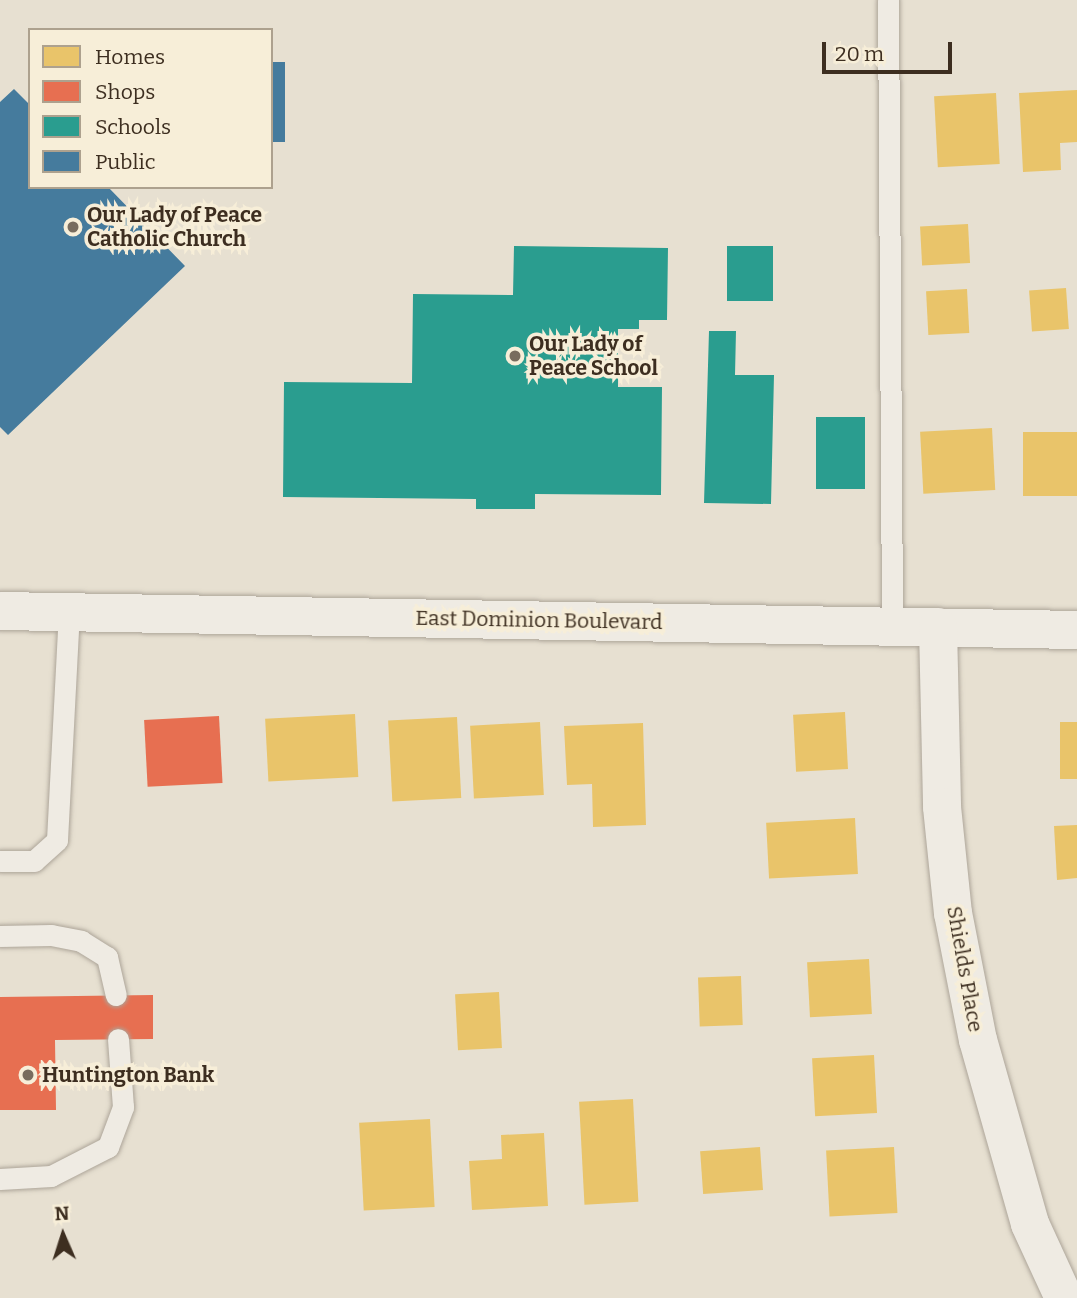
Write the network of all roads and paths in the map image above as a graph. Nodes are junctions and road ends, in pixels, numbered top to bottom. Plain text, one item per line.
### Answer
1 (888, 0) edge
2 (0, 611) edge
3 (69, 612) junction
4 (892, 626) junction
5 (938, 627) junction
6 (1077, 630) edge
7 (0, 861) edge
8 (0, 936) edge
9 (116, 995) dead end
10 (118, 1039) dead end
11 (0, 1179) edge
12 (1064, 1298) edge

1 - 4 lane
2 - 3 street, East Dominion Boulevard
3 - 4 street, East Dominion Boulevard
3 - 7 lane
4 - 5 street, East Dominion Boulevard
5 - 6 street, East Dominion Boulevard
5 - 12 street, Shields Place
8 - 9 lane
10 - 11 lane

